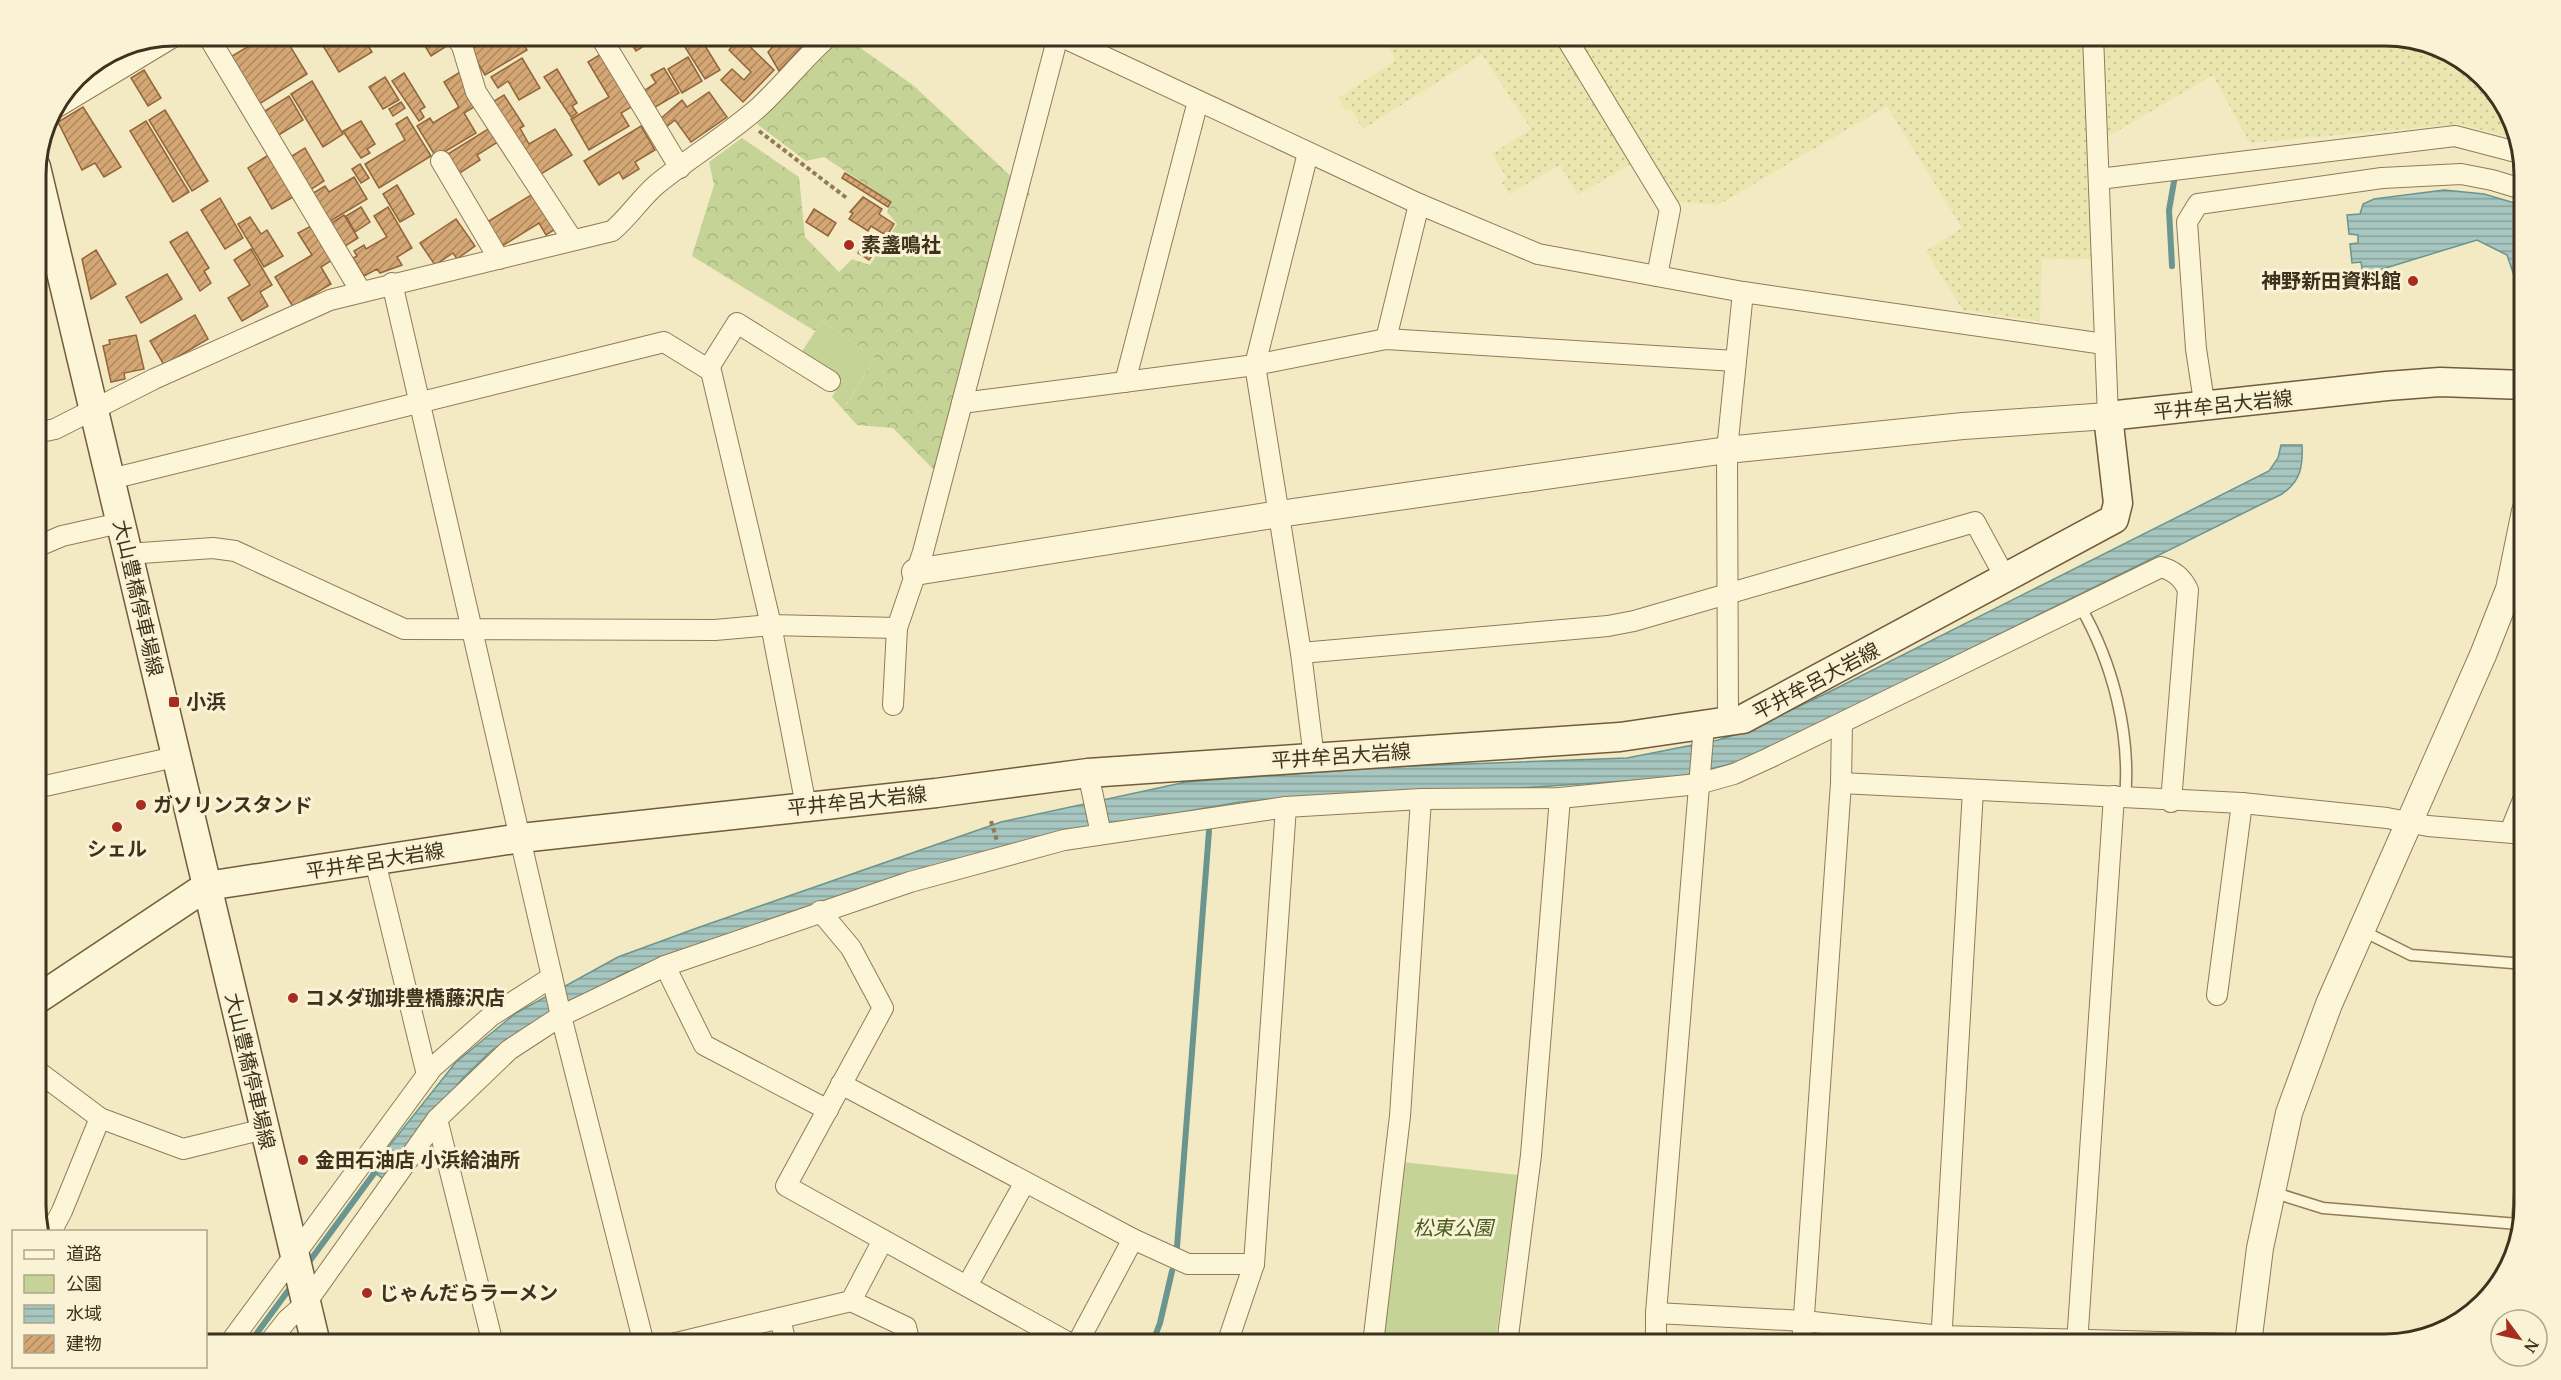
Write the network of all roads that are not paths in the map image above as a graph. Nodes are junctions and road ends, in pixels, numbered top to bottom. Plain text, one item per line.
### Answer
1 (1571, 46) edge
2 (2093, 46) edge
3 (215, 47) edge
4 (462, 47) edge
5 (607, 47) edge
6 (818, 47) edge
7 (1056, 47) edge
8 (1082, 47) edge
9 (154, 49) edge
10 (73, 96) edge
11 (1198, 101) junction
12 (2512, 151) edge
13 (1308, 153) junction
14 (441, 161) dead end
15 (680, 168) junction
16 (2099, 180) junction
17 (2514, 187) edge
18 (1419, 204) junction
19 (47, 214) edge
20 (572, 239) junction
21 (499, 259) junction
22 (1657, 276) junction
23 (392, 283) junction
24 (360, 290) junction
25 (1743, 292) junction
26 (1386, 339) junction
27 (2104, 344) junction
28 (1735, 361) junction
29 (1255, 365) junction
30 (708, 369) junction
31 (830, 381) dead end
32 (1125, 382) junction
33 (2514, 385) edge
34 (421, 400) junction
35 (962, 403) junction
36 (2205, 408) junction
37 (93, 409) junction
38 (2108, 416) junction
39 (47, 431) edge
40 (1727, 450) junction
41 (111, 479) junction
42 (1279, 514) junction
43 (120, 523) junction
44 (47, 542) edge
45 (127, 554) junction
46 (915, 572) junction
47 (2006, 579) junction
48 (1729, 593) junction
49 (2514, 596) edge
50 (2080, 606) junction
51 (771, 625) junction
52 (897, 628) junction
53 (472, 630) junction
54 (1301, 653) junction
55 (893, 705) dead end
56 (1842, 723) junction
57 (1712, 728) junction
58 (175, 757) junction
59 (1314, 758) junction
60 (1700, 779) junction
61 (1841, 783) junction
62 (1091, 784) junction
63 (47, 786) edge
64 (1973, 790) junction
65 (1560, 798) junction
66 (2119, 798) junction
67 (1421, 799) junction
68 (2171, 802) junction
69 (2242, 803) junction
70 (806, 806) junction
71 (1286, 807) junction
72 (2409, 822) junction
73 (2514, 833) edge
74 (1101, 834) junction
75 (521, 838) junction
76 (375, 861) junction
77 (207, 886) junction
78 (820, 911) junction
79 (2363, 931) junction
80 (2514, 963) edge
81 (665, 966) junction
82 (552, 977) junction
83 (47, 993) edge
84 (2217, 995) dead end
85 (561, 1017) junction
86 (426, 1076) junction
87 (47, 1078) edge
88 (841, 1084) junction
89 (828, 1110) junction
90 (100, 1118) junction
91 (437, 1119) junction
92 (264, 1129) junction
93 (1025, 1182) junction
94 (2272, 1192) junction
95 (2513, 1224) edge
96 (52, 1230) edge
97 (1132, 1239) junction
98 (883, 1240) junction
99 (295, 1255) junction
100 (1254, 1264) junction
101 (967, 1286) junction
102 (305, 1297) junction
103 (851, 1301) junction
104 (1656, 1313) junction
105 (780, 1318) junction
106 (1803, 1321) junction
107 (236, 1334) edge
108 (276, 1334) edge
109 (314, 1334) edge
110 (491, 1334) edge
111 (641, 1334) edge
112 (714, 1334) edge
113 (784, 1334) edge
114 (908, 1334) edge
115 (1053, 1334) edge
116 (1082, 1334) edge
117 (1230, 1334) edge
118 (1374, 1334) edge
119 (1508, 1334) edge
120 (1656, 1334) edge
121 (1802, 1334) edge
122 (1897, 1334) edge
123 (1941, 1334) edge
124 (2078, 1334) edge
125 (2249, 1334) edge

1 - 22 street
2 - 16 street
3 - 24 street
4 - 20 street
5 - 15 street
6 - 15 street
7 - 35 street
8 - 11 street
9 - 10 street
11 - 13 street
11 - 32 street
12 - 16 street
13 - 18 street
13 - 29 street
14 - 21 street
15 - 20 street
16 - 27 street
17 - 36 street
18 - 22 street
18 - 26 street
19 - 37 main road, 大山豊橋停車場線
20 - 21 street
21 - 23 street
22 - 25 street
23 - 24 street
23 - 34 street
24 - 37 street
25 - 27 street
25 - 28 street
26 - 28 street
26 - 29 street
27 - 38 street
28 - 40 street
29 - 32 street
29 - 42 street
30 - 31 street
30 - 34 street
30 - 51 street
32 - 35 street
33 - 36 main road, 平井牟呂大岩線
34 - 41 street
34 - 53 street
35 - 46 street
36 - 38 main road, 平井牟呂大岩線
37 - 39 street
37 - 41 main road, 大山豊橋停車場線
38 - 40 street
38 - 47 main road, 平井牟呂大岩線
40 - 42 street
40 - 48 street
41 - 43 main road, 大山豊橋停車場線
42 - 46 street
42 - 54 street
43 - 44 street
43 - 45 main road, 大山豊橋停車場線
45 - 53 street
45 - 58 main road, 大山豊橋停車場線
46 - 52 street
47 - 48 street
47 - 57 main road, 平井牟呂大岩線
48 - 54 street
48 - 57 street
49 - 72 street
50 - 56 street
50 - 66 lane
50 - 68 street
51 - 52 street
51 - 53 street
51 - 70 street
52 - 55 street
53 - 75 street
54 - 59 street
56 - 60 street
56 - 61 street
57 - 59 main road, 平井牟呂大岩線
57 - 60 street
58 - 63 street
58 - 77 main road, 大山豊橋停車場線
59 - 62 main road, 平井牟呂大岩線
60 - 65 street
60 - 104 street
61 - 64 street
61 - 106 street
62 - 70 main road, 平井牟呂大岩線
62 - 74 street
64 - 66 street
64 - 123 street
65 - 67 street
65 - 119 street
66 - 68 street
66 - 124 street
67 - 71 street
67 - 118 street
68 - 69 street
69 - 72 street
69 - 84 street
70 - 75 main road, 平井牟呂大岩線
71 - 74 street
71 - 100 street
72 - 73 street
72 - 79 street
74 - 78 street
75 - 76 main road, 平井牟呂大岩線
75 - 82 street
76 - 77 main road, 平井牟呂大岩線
76 - 86 street
77 - 83 main road, 平井牟呂大岩線
77 - 92 main road, 大山豊橋停車場線
78 - 81 street
78 - 88 street
79 - 80 lane
79 - 94 street
81 - 85 street
81 - 89 street
82 - 85 street
82 - 86 street
85 - 91 street
85 - 111 street
86 - 99 street
87 - 90 street
88 - 89 street
88 - 93 street
89 - 98 street
90 - 92 street
90 - 96 street
91 - 102 street
91 - 110 street
92 - 99 main road, 大山豊橋停車場線
93 - 97 street
93 - 101 street
94 - 95 lane
94 - 125 street
97 - 100 street
97 - 116 street
98 - 101 street
98 - 103 street
99 - 102 main road, 大山豊橋停車場線
99 - 107 street
100 - 117 street
101 - 115 street
102 - 108 street
102 - 109 main road, 大山豊橋停車場線
103 - 105 street
103 - 114 street
104 - 106 street
104 - 120 street
105 - 112 street
105 - 113 street
106 - 121 street
106 - 122 street

